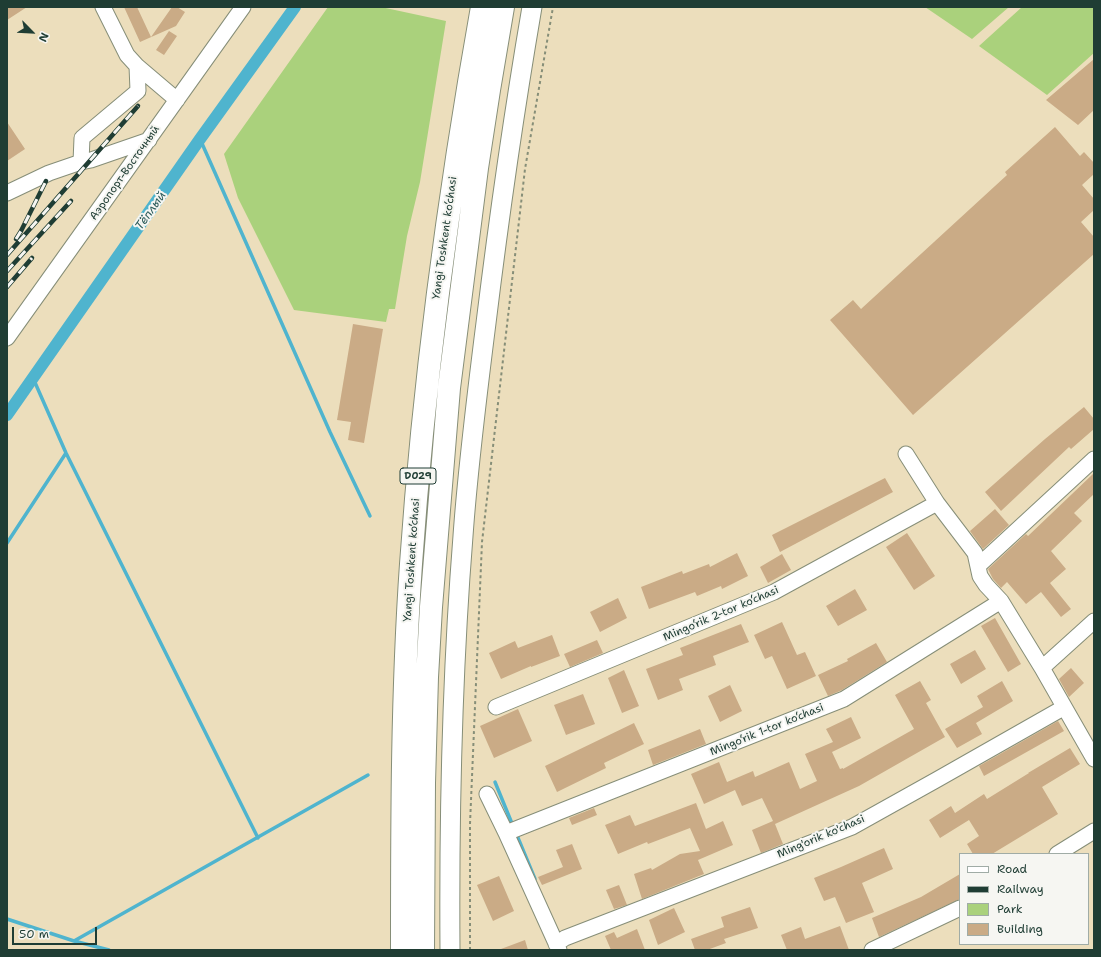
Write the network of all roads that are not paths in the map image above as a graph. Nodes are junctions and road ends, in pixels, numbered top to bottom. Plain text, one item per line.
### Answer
1 (103, 7) edge
2 (243, 7) edge
3 (482, 7) edge
4 (503, 7) edge
5 (532, 7) edge
6 (137, 66) junction
7 (177, 100) junction
8 (148, 140) junction
9 (81, 162) junction
10 (7, 193) edge
11 (7, 338) edge
12 (906, 454) dead end
13 (1094, 459) edge
14 (937, 503) junction
15 (978, 566) junction
16 (1001, 601) junction
17 (1094, 621) edge
18 (1042, 668) junction
19 (496, 707) dead end
20 (1063, 708) junction
21 (1094, 759) edge
22 (487, 794) dead end
23 (512, 830) junction
24 (1094, 831) edge
25 (1059, 853) edge
26 (959, 908) edge
27 (560, 944) edge
28 (402, 950) edge
29 (423, 950) edge
30 (450, 950) edge
31 (872, 950) edge

1 - 6 street
2 - 7 street, Аэропорт-Восточный
3 - 28 highway, Yangi Toshkent ko‘chasi / D029
4 - 29 highway, Yangi Toshkent ko‘chasi / D029
5 - 30 main road
6 - 7 street
6 - 9 street
7 - 8 street, Аэропорт-Восточный
8 - 9 street
8 - 11 street, Аэропорт-Восточный
9 - 10 street
12 - 14 street
13 - 15 street
14 - 15 street
14 - 19 street, Mingo‘rik 2-tor ko‘chasi
15 - 16 street
16 - 18 street
16 - 23 street, Mingo‘rik 1-tor ko‘chasi
17 - 18 street
18 - 20 street
20 - 21 street
20 - 27 street, Ming'orik ko'chasi
22 - 23 street
23 - 27 street
24 - 25 street
26 - 31 street

